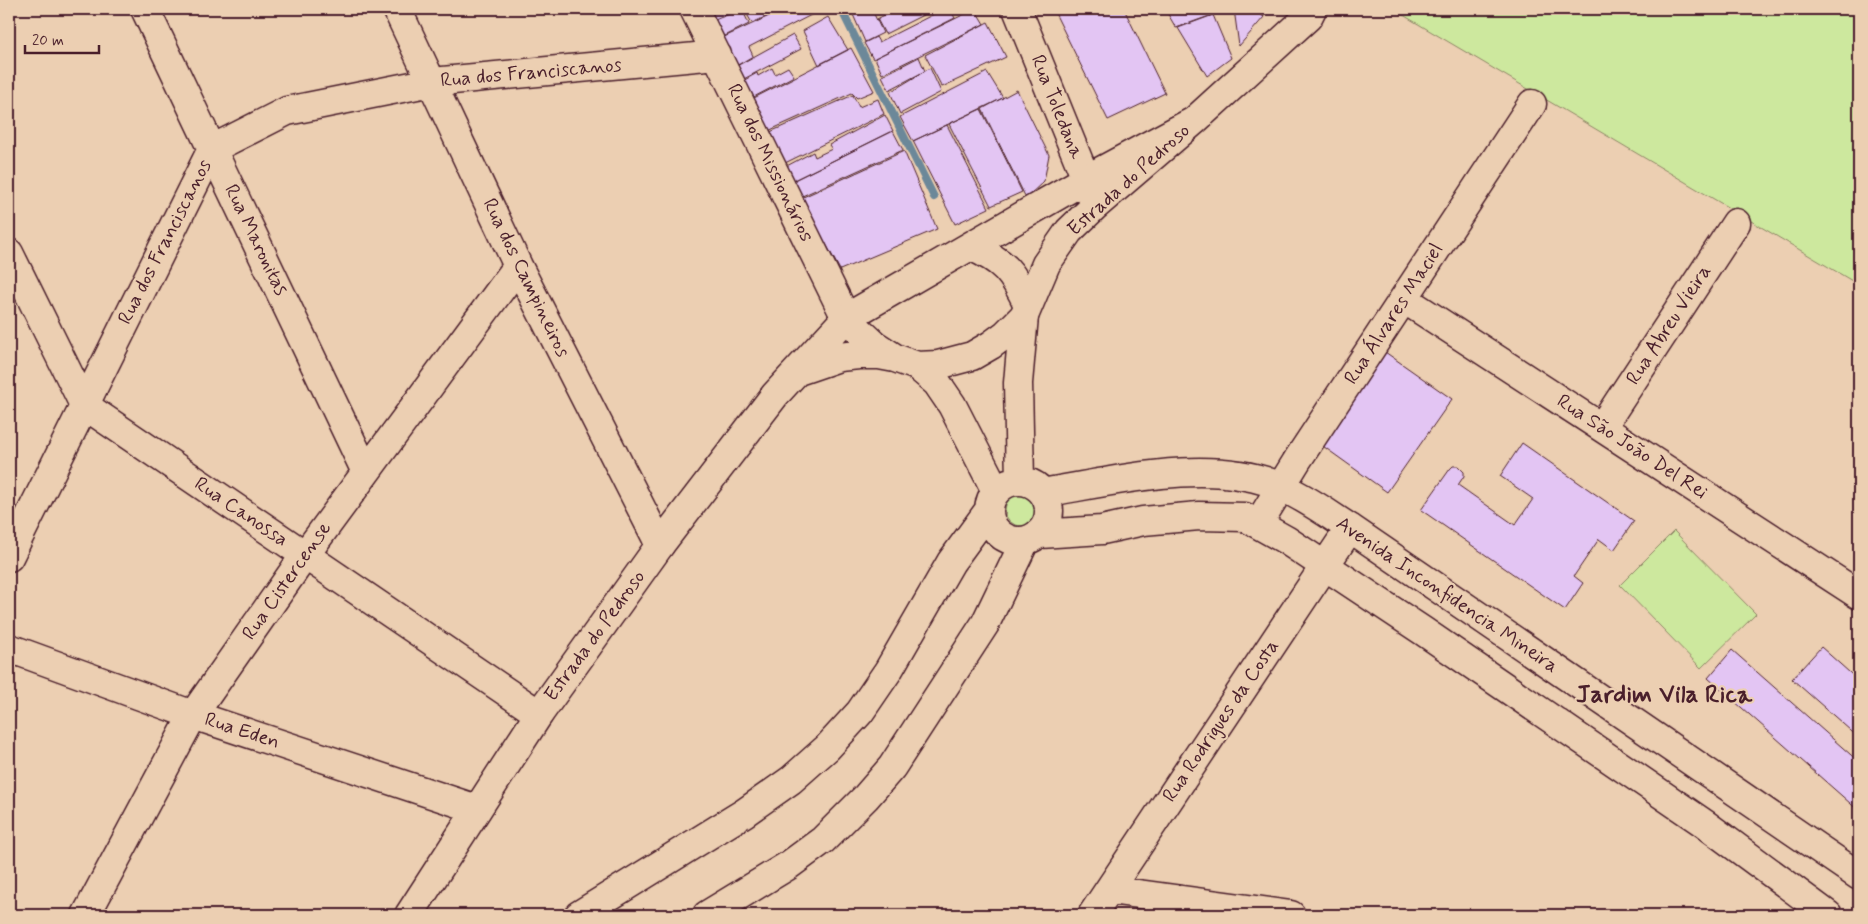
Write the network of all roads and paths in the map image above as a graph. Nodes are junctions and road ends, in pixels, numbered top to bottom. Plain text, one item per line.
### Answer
1 (145, 9) edge
2 (397, 9) edge
3 (694, 9) edge
4 (1017, 9) edge
5 (1312, 9) edge
6 (717, 56) junction
7 (432, 82) junction
8 (1532, 104) dead end
9 (1194, 121) junction
10 (212, 149) junction
11 (1086, 179) junction
12 (1094, 207) junction
13 (1736, 223) dead end
14 (970, 246) junction
15 (9, 253) edge
16 (518, 266) junction
17 (1404, 299) junction
18 (1026, 310) junction
19 (846, 318) junction
20 (906, 362) junction
21 (799, 370) junction
22 (84, 405) junction
23 (1602, 427) junction
24 (366, 472) junction
25 (1281, 487) junction
26 (1012, 494) junction
27 (1258, 524) junction
28 (1350, 528) junction
29 (1032, 537) junction
30 (660, 545) junction
31 (305, 555) junction
32 (9, 557) edge
33 (1325, 566) junction
34 (1859, 595) edge
35 (9, 648) edge
36 (539, 714) junction
37 (193, 715) junction
38 (477, 809) junction
39 (1859, 876) edge
40 (1109, 890) junction
41 (86, 915) edge
42 (409, 915) edge
43 (579, 915) edge
44 (707, 915) edge
45 (1092, 915) edge
46 (1291, 915) edge
47 (1828, 915) edge

1 - 10 street, Rua Maronitas
2 - 7 street, Rua dos Campineiros
3 - 6 street, Rua dos Missionários
4 - 11 street, Rua Toledana
5 - 9 street, Estrada do Pedroso
6 - 7 street, Rua dos Franciscanos
6 - 19 street, Rua dos Missionários
7 - 10 street, Rua dos Franciscanos
7 - 16 street, Rua dos Campineiros
8 - 17 street, Rua Álvares Maciel
9 - 11 street, Estrada do Pedroso
9 - 12 street, Estrada do Pedroso
10 - 22 street, Rua dos Franciscanos
10 - 24 street, Rua Maronitas
11 - 12 street, Rua Toledana
11 - 14 street, Estrada do Pedroso
12 - 18 street, Estrada do Pedroso
13 - 23 street, Rua Abreu Vieira
14 - 18 street
14 - 19 street, Estrada do Pedroso
15 - 22 street, Rua Canossa
16 - 24 street, Rua Cistercense
16 - 30 street, Rua dos Campineiros
17 - 23 street, Rua São João Del Rei
17 - 25 street, Rua Álvares Maciel
18 - 20 street, Estrada do Pedroso
18 - 26 street
19 - 20 street
19 - 21 street, Estrada do Pedroso
20 - 21 street, Estrada do Pedroso
20 - 26 street
21 - 30 street, Estrada do Pedroso
22 - 31 street, Rua Canossa
22 - 32 street, Rua dos Franciscanos
23 - 34 street, Rua São João Del Rei
24 - 31 street, Rua Cistercense
25 - 26 street, Avenida Inconfidencia Mineira
25 - 27 street, Rua Álvares Maciel
25 - 28 street, Avenida Inconfidencia Mineira
26 - 29 street
26 - 29 street
26 - 43 street
27 - 29 street
27 - 33 street
28 - 33 street, Rua Rodrigues da Costa
28 - 39 street, Avenida Inconfidencia Mineira
29 - 44 street
30 - 36 street, Estrada do Pedroso
31 - 36 street, Rua Canossa
31 - 37 street, Rua Cistercense
33 - 40 street, Rua Rodrigues da Costa
33 - 47 street
35 - 37 street, Rua Eden
36 - 38 street, Estrada do Pedroso
37 - 38 street, Rua Eden
37 - 41 street, Rua Cistercense
38 - 42 street, Estrada do Pedroso
40 - 45 street, Rua Rodrigues da Costa
40 - 46 street

